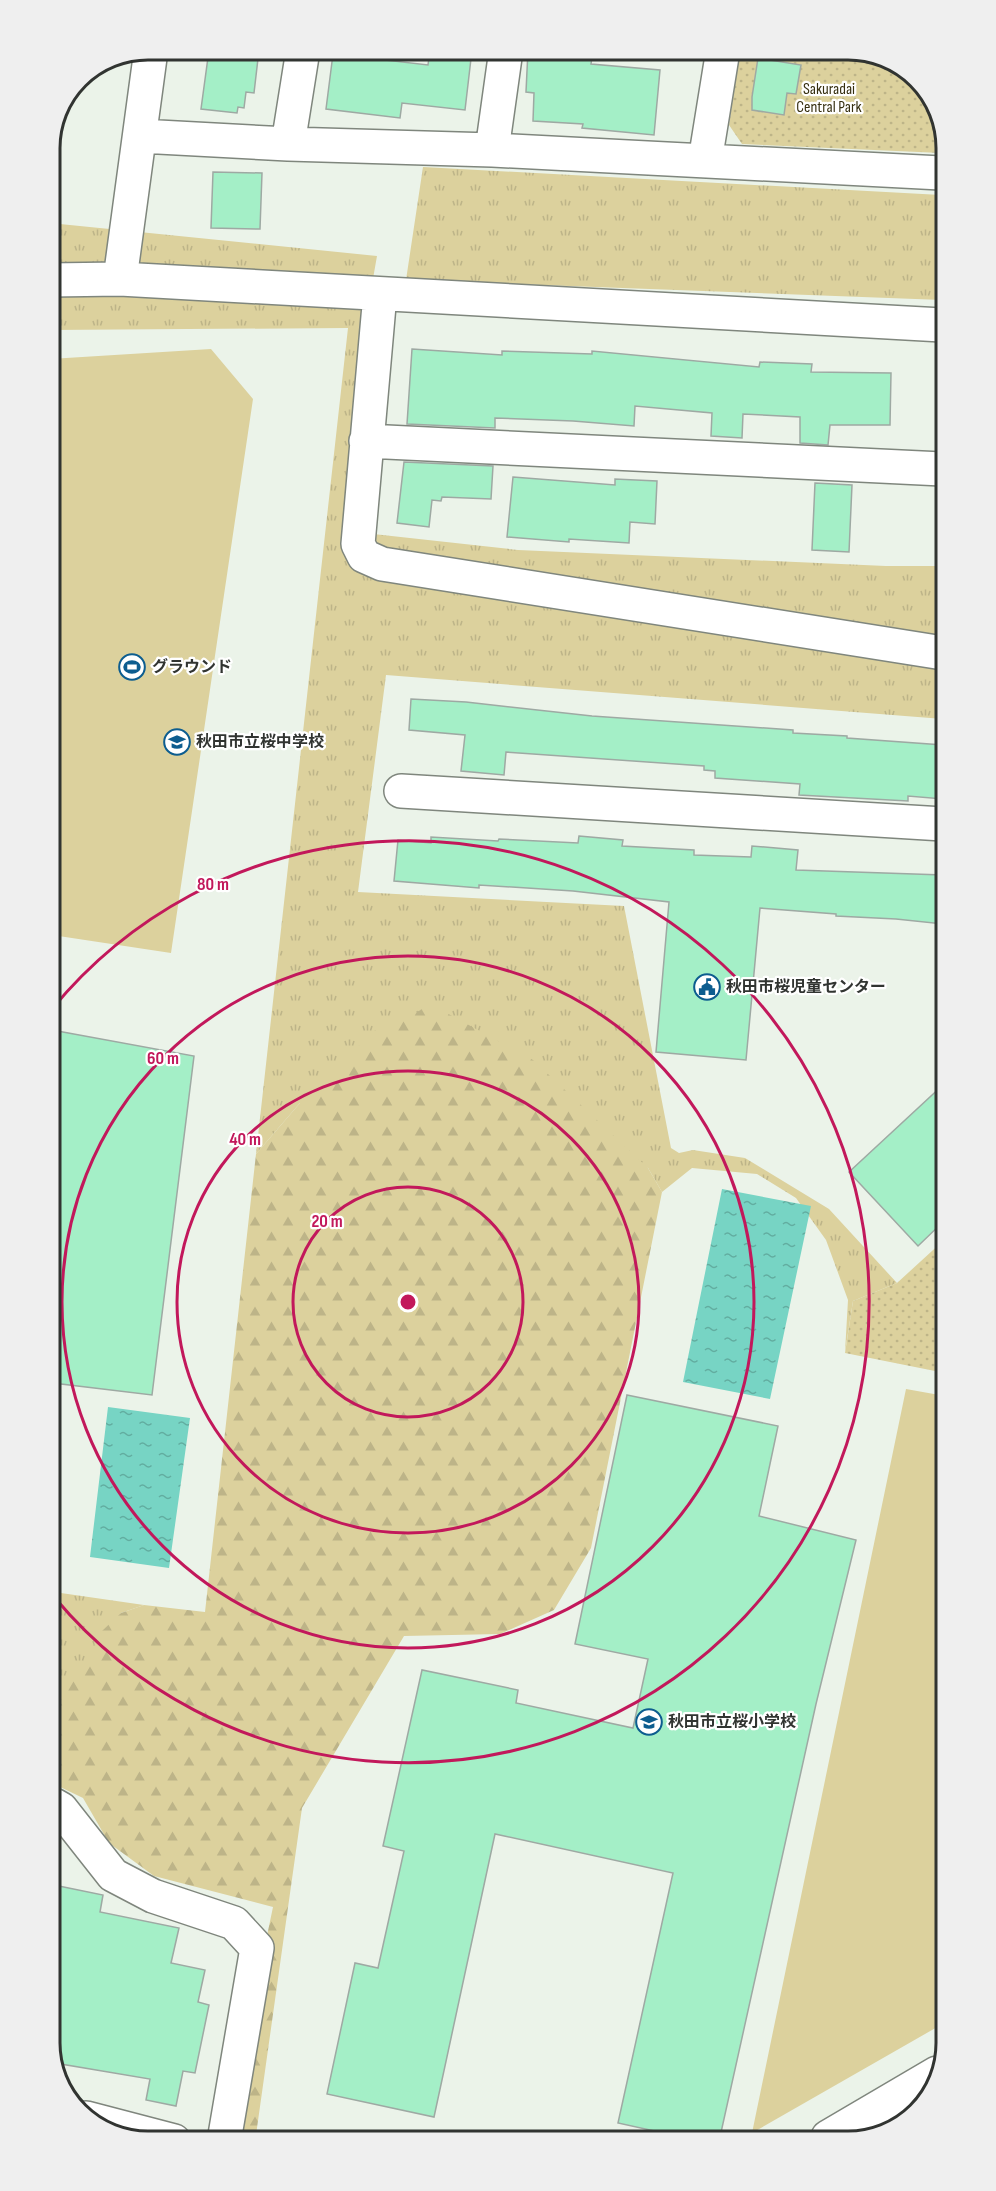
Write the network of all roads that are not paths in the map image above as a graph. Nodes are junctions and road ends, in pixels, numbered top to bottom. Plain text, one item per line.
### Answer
1 (150, 60) edge
2 (301, 60) edge
3 (505, 60) edge
4 (721, 60) edge
5 (140, 136) junction
6 (288, 144) junction
7 (492, 150) junction
8 (705, 161) junction
9 (936, 173) edge
10 (120, 279) junction
11 (60, 280) edge
12 (380, 294) junction
13 (936, 325) edge
14 (366, 441) junction
15 (936, 470) edge
16 (936, 652) edge
17 (401, 791) dead end
18 (936, 824) edge
19 (60, 1808) edge
20 (929, 2078) edge
21 (226, 2131) edge
22 (838, 2131) edge

1 - 5 street
2 - 6 street
3 - 7 street
4 - 8 street
5 - 6 street
5 - 10 street
6 - 7 street
7 - 8 street
8 - 9 street
10 - 11 street
10 - 12 street
12 - 13 street
12 - 14 street
14 - 15 street
14 - 16 street
17 - 18 street
19 - 21 street
20 - 22 street

